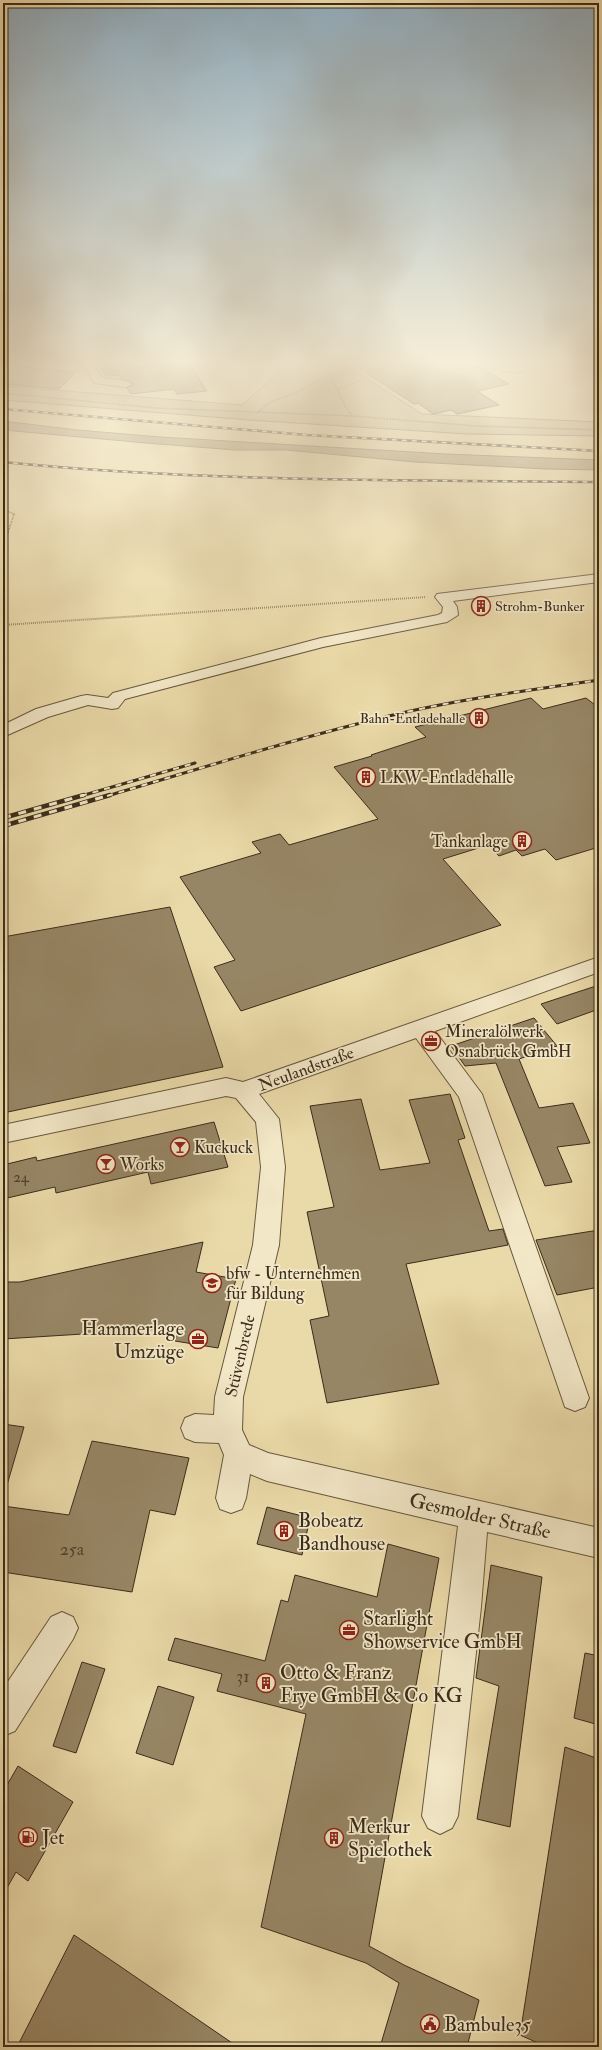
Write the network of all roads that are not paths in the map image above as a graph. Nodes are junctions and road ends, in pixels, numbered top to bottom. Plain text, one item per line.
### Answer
1 (599, 578) edge
2 (3, 732) edge
3 (599, 964) edge
4 (421, 1028) junction
5 (243, 1091) junction
6 (3, 1134) edge
7 (575, 1398) dead end
8 (195, 1428) dead end
9 (233, 1443) junction
10 (231, 1498) dead end
11 (475, 1515) junction
12 (599, 1543) edge
13 (62, 1628) dead end
14 (3, 1719) edge
15 (440, 1816) dead end

1 - 2 street
3 - 4 street, Neulandstraße
4 - 5 street, Neulandstraße
4 - 7 street
5 - 6 street, Neulandstraße
5 - 9 street, Stüvenbrede
8 - 9 street
9 - 10 street, Stüvenbrede
9 - 11 street, Gesmolder Straße
11 - 12 street, Gesmolder Straße
11 - 15 street
13 - 14 street

